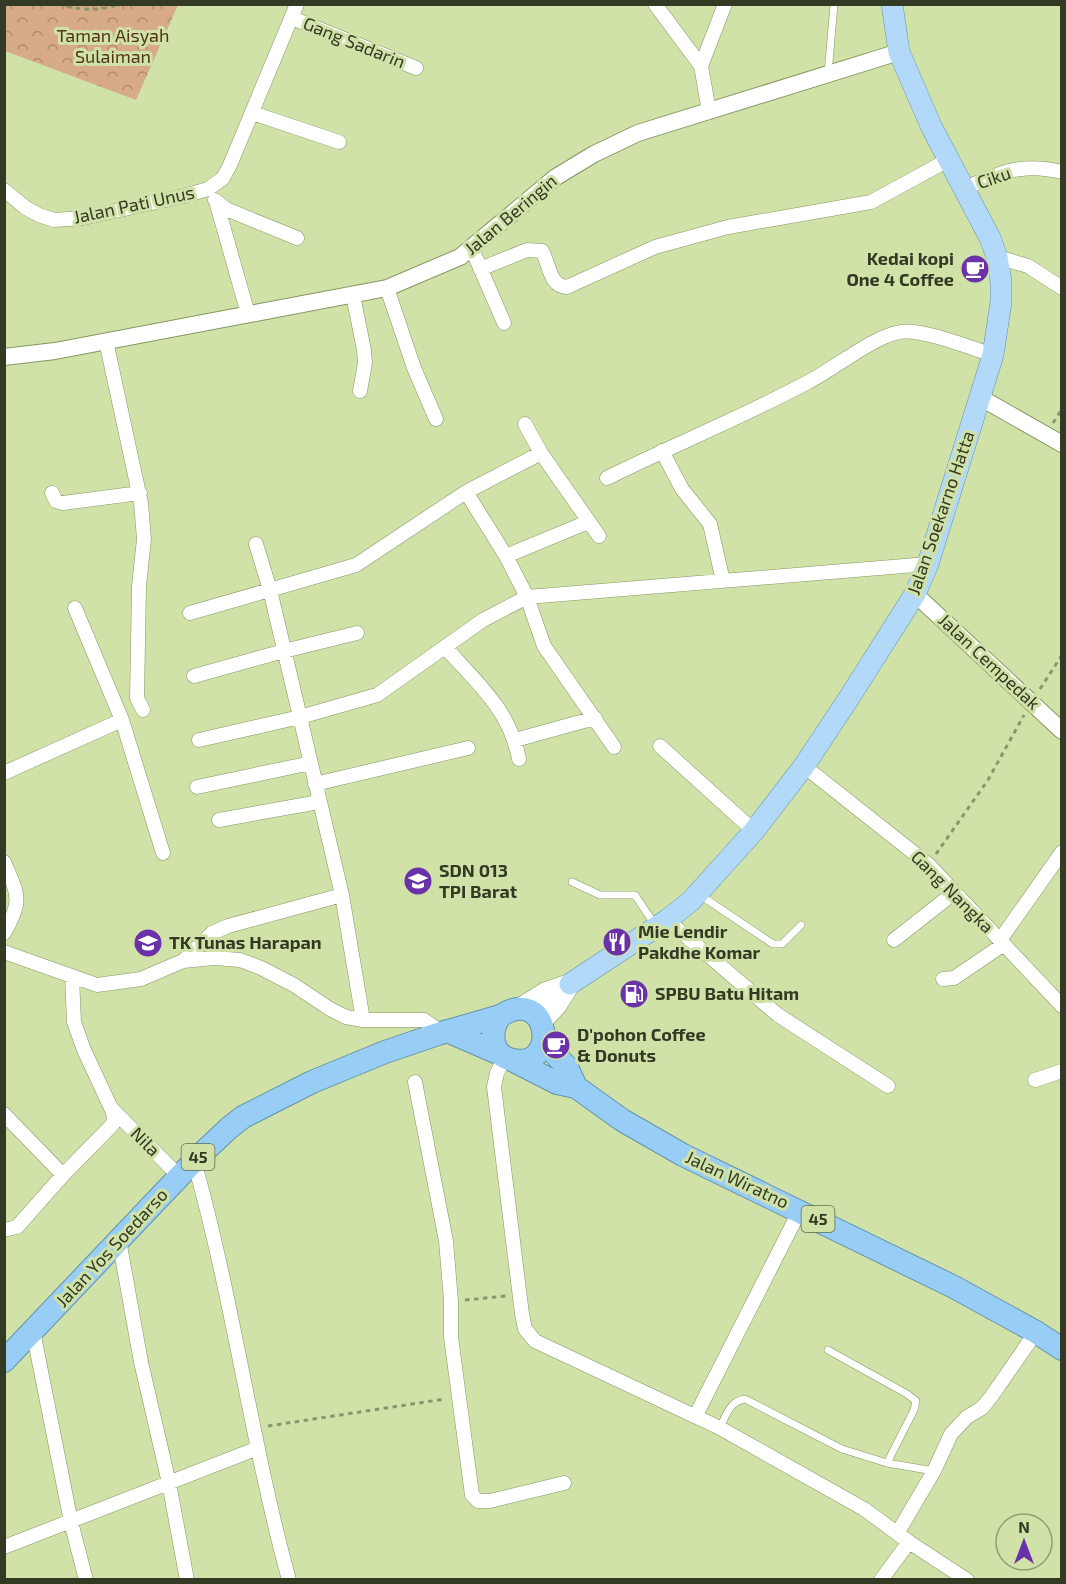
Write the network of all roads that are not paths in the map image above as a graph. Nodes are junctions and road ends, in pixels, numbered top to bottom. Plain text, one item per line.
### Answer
1 (297, 4) edge
2 (655, 4) edge
3 (726, 4) edge
4 (834, 4) edge
5 (892, 4) edge
6 (292, 18) junction
7 (899, 52) junction
8 (701, 66) junction
9 (416, 68) dead end
10 (828, 74) junction
11 (709, 111) junction
12 (252, 113) junction
13 (339, 142) dead end
14 (948, 160) junction
15 (1062, 172) edge
16 (963, 189) junction
17 (4, 190) edge
18 (212, 195) junction
19 (297, 238) dead end
20 (472, 249) junction
21 (997, 257) junction
22 (480, 269) junction
23 (387, 288) junction
24 (1062, 288) edge
25 (353, 295) junction
26 (248, 314) junction
27 (504, 323) dead end
28 (106, 341) junction
29 (993, 355) junction
30 (4, 357) edge
31 (360, 391) dead end
32 (981, 398) junction
33 (436, 419) dead end
34 (525, 424) dead end
35 (1062, 444) edge
36 (662, 451) junction
37 (541, 453) junction
38 (607, 478) dead end
39 (466, 492) junction
40 (52, 493) dead end
41 (140, 493) junction
42 (588, 522) junction
43 (599, 536) dead end
44 (256, 544) dead end
45 (507, 556) junction
46 (928, 564) junction
47 (723, 580) junction
48 (270, 590) junction
49 (915, 594) junction
50 (527, 597) junction
51 (75, 608) dead end
52 (190, 613) dead end
53 (357, 633) dead end
54 (445, 647) junction
55 (284, 651) junction
56 (194, 676) dead end
57 (143, 710) dead end
58 (300, 717) junction
59 (595, 718) junction
60 (122, 720) junction
61 (1062, 731) edge
62 (199, 740) dead end
63 (515, 740) junction
64 (660, 746) dead end
65 (614, 747) dead end
66 (468, 748) dead end
67 (519, 759) dead end
68 (311, 763) junction
69 (804, 766) junction
70 (4, 773) edge
71 (315, 784) junction
72 (197, 787) dead end
73 (319, 802) junction
74 (219, 820) dead end
75 (754, 831) junction
76 (1062, 852) edge
77 (163, 853) dead end
78 (4, 862) edge
79 (572, 882) dead end
80 (955, 892) junction
81 (698, 893) junction
82 (342, 895) junction
83 (661, 923) junction
84 (801, 925) dead end
85 (4, 933) edge
86 (894, 940) dead end
87 (1002, 942) junction
88 (4, 952) edge
89 (183, 961) junction
90 (72, 976) junction
91 (943, 980) dead end
92 (570, 984) junction
93 (1062, 1006) edge
94 (509, 1013) junction
95 (363, 1020) junction
96 (542, 1032) junction
97 (442, 1033) junction
98 (506, 1057) junction
99 (1062, 1071) edge
100 (1035, 1080) dead end
101 (415, 1082) dead end
102 (888, 1086) dead end
103 (576, 1087) junction
104 (111, 1108) junction
105 (4, 1114) edge
106 (187, 1168) junction
107 (63, 1175) junction
108 (800, 1210) junction
109 (4, 1230) edge
110 (118, 1240) junction
111 (33, 1331) junction
112 (1036, 1332) junction
113 (1062, 1349) edge
114 (828, 1350) dead end
115 (4, 1361) edge
116 (696, 1415) junction
117 (720, 1428) junction
118 (258, 1448) junction
119 (887, 1463) junction
120 (934, 1471) junction
121 (169, 1483) junction
122 (564, 1484) dead end
123 (71, 1522) junction
124 (898, 1532) junction
125 (909, 1542) junction
126 (4, 1547) edge
127 (86, 1580) edge
128 (187, 1580) edge
129 (289, 1580) edge
130 (881, 1580) edge
131 (967, 1580) edge

1 - 6 street, Jalan Pati Unus
2 - 8 street
3 - 8 street
4 - 10 lane
5 - 7 main road, Jalan Soekarno Hatta
6 - 9 street, Gang Sadarin
6 - 12 street, Jalan Pati Unus
7 - 10 street, Jalan Beringin
7 - 14 main road, Jalan Soekarno Hatta
8 - 11 street
10 - 11 street, Jalan Beringin
11 - 20 street, Jalan Beringin
12 - 13 street
12 - 18 street, Jalan Pati Unus
14 - 16 main road, Jalan Soekarno Hatta
14 - 22 street
15 - 16 street, Ciku
16 - 21 main road, Jalan Soekarno Hatta
17 - 18 street, Jalan Pati Unus
18 - 19 street
18 - 26 street
20 - 22 street
20 - 23 street, Jalan Beringin
21 - 24 street
21 - 29 main road, Jalan Soekarno Hatta
22 - 27 street
23 - 25 street, Jalan Beringin
23 - 33 street
25 - 26 street, Jalan Beringin
25 - 31 street
26 - 28 street, Jalan Beringin
28 - 30 street, Jalan Beringin
28 - 41 street
29 - 32 main road, Jalan Soekarno Hatta
29 - 36 street
32 - 35 street
32 - 46 main road, Jalan Soekarno Hatta
34 - 37 street
36 - 38 street
36 - 47 street
37 - 39 street
37 - 42 street
39 - 45 street
39 - 48 street
40 - 41 street
41 - 57 street
42 - 43 street
42 - 45 street
44 - 48 street
45 - 50 street
46 - 47 street
46 - 49 main road, Jalan Soekarno Hatta
47 - 50 street
48 - 52 street
48 - 55 street
49 - 61 street, Jalan Cempedak
49 - 69 main road, Jalan Soekarno Hatta
50 - 54 street
50 - 59 street
51 - 60 street
53 - 55 street
54 - 58 street
54 - 63 street
55 - 56 street
55 - 58 street
58 - 62 street
58 - 68 street
59 - 63 street
59 - 65 street
60 - 70 street
60 - 77 street
63 - 67 street
64 - 75 street
66 - 71 street
68 - 71 street
68 - 72 street
69 - 75 main road, Jalan Soekarno Hatta
69 - 80 street, Gang Nangka
71 - 73 street
73 - 74 street
73 - 82 street
75 - 81 main road, Jalan Soekarno Hatta
76 - 87 street
78 - 85 street
79 - 83 lane
80 - 86 street
80 - 87 street, Gang Nangka
81 - 83 main road, Jalan Soekarno Hatta
81 - 84 lane
82 - 89 street
82 - 95 street
83 - 92 main road, Jalan Soekarno Hatta
83 - 102 street
87 - 91 street
87 - 93 street, Gang Nangka
88 - 90 street
89 - 90 street
89 - 95 street
90 - 104 street
92 - 94 main road, Jalan Soekarno Hatta
92 - 96 main road, Jalan Soekarno Hatta
94 - 96 highway, 45
94 - 97 highway, Jalan Yos Soedarso / 45
94 - 98 highway
95 - 97 street
96 - 98 highway
96 - 103 highway, Jalan Wiratno / 45
97 - 98 highway, 45
97 - 106 highway, Jalan Yos Soedarso / 45
98 - 103 highway, Jalan Wiratno / 45
98 - 116 street
99 - 100 street
101 - 122 street
103 - 108 highway, Jalan Wiratno / 45
104 - 106 street, Nila
104 - 107 street
105 - 107 street
106 - 110 highway, Jalan Yos Soedarso / 45
106 - 118 street
107 - 109 street
108 - 112 highway, Jalan Wiratno / 45
108 - 116 street
110 - 111 highway, Jalan Yos Soedarso / 45
110 - 121 street
111 - 115 highway, Jalan Yos Soedarso / 45
111 - 123 street
112 - 113 highway, Jalan Wiratno / 45
112 - 120 street
114 - 119 lane
116 - 117 street
117 - 119 lane
117 - 124 street
118 - 121 street
118 - 129 street
119 - 120 lane
120 - 124 street
121 - 123 street
121 - 128 street
123 - 126 street
123 - 127 street
124 - 125 street
125 - 130 street
125 - 131 street

